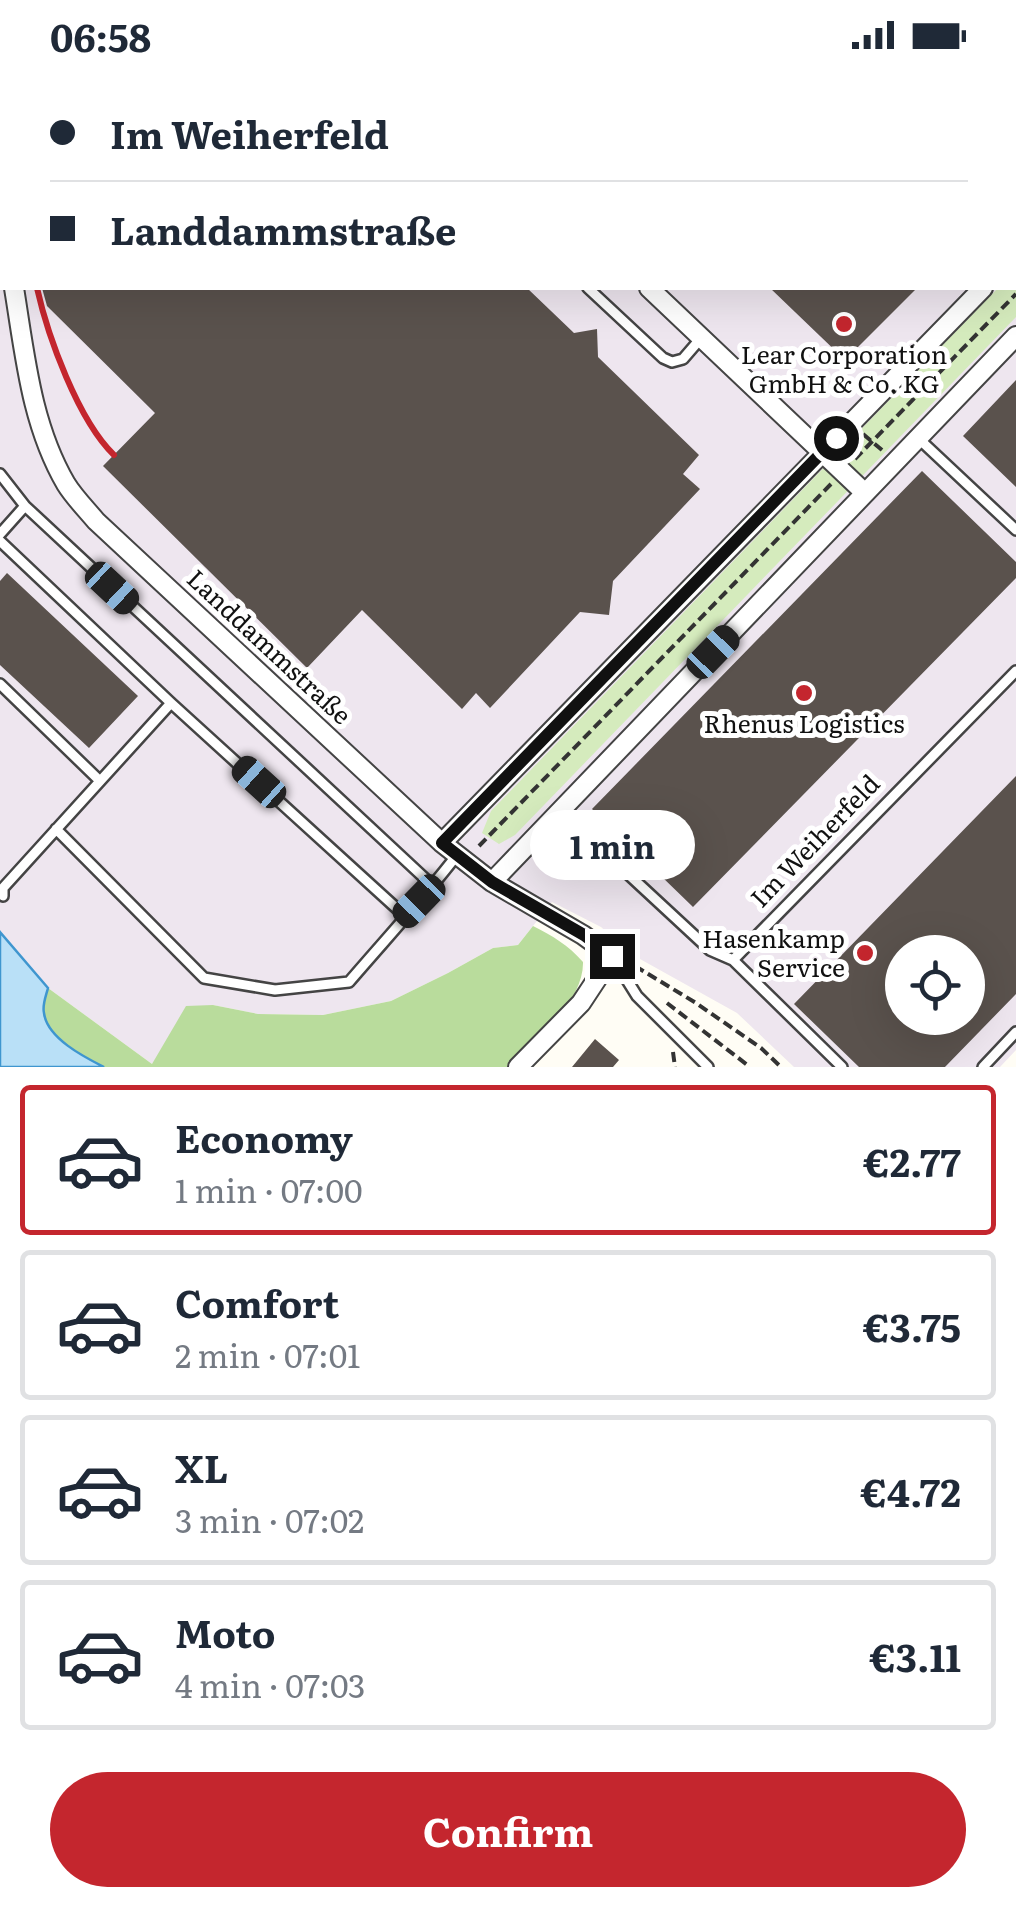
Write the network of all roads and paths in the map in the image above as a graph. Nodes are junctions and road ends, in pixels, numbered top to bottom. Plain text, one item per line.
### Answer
1 (14, 290) edge
2 (590, 290) edge
3 (652, 290) edge
4 (981, 290) edge
5 (1016, 294) edge
6 (1016, 336) edge
7 (702, 337) junction
8 (859, 431) dead end
9 (918, 438) junction
10 (872, 442) junction
11 (822, 452) junction
12 (886, 452) dead end
13 (850, 465) dead end
14 (0, 474) edge
15 (832, 483) dead end
16 (865, 493) junction
17 (25, 506) junction
18 (1016, 530) edge
19 (0, 537) edge
20 (1016, 671) edge
21 (0, 684) edge
22 (171, 703) junction
23 (100, 781) junction
24 (560, 811) junction
25 (56, 829) junction
26 (488, 837) dead end
27 (450, 849) junction
28 (492, 882) junction
29 (433, 886) junction
30 (2, 890) edge
31 (405, 916) junction
32 (612, 956) junction
33 (733, 960) junction
34 (668, 1004) dead end
35 (1016, 1032) edge
36 (518, 1067) edge
37 (708, 1067) edge
38 (750, 1067) edge
39 (781, 1067) edge
40 (842, 1067) edge
41 (982, 1067) edge

1 - 27 street, Landdammstraße
2 - 7 lane
3 - 7 street
4 - 11 street
5 - 10 path
6 - 9 street
7 - 11 street
8 - 10 path
9 - 16 street
9 - 18 lane
10 - 12 path
10 - 13 path
11 - 16 street
11 - 27 street
14 - 17 lane
15 - 26 path
16 - 24 street
17 - 19 lane
17 - 29 lane
19 - 22 lane
20 - 33 lane, Im Weiherfeld
21 - 23 lane
22 - 23 lane
22 - 31 lane
23 - 25 lane
24 - 28 street
24 - 33 lane
25 - 30 lane
25 - 31 lane
27 - 28 street, Landdammstraße
27 - 29 lane
28 - 32 street, Landdammstraße
29 - 31 lane
32 - 36 street
32 - 37 lane
32 - 39 path
33 - 40 lane
34 - 38 path
35 - 41 lane

